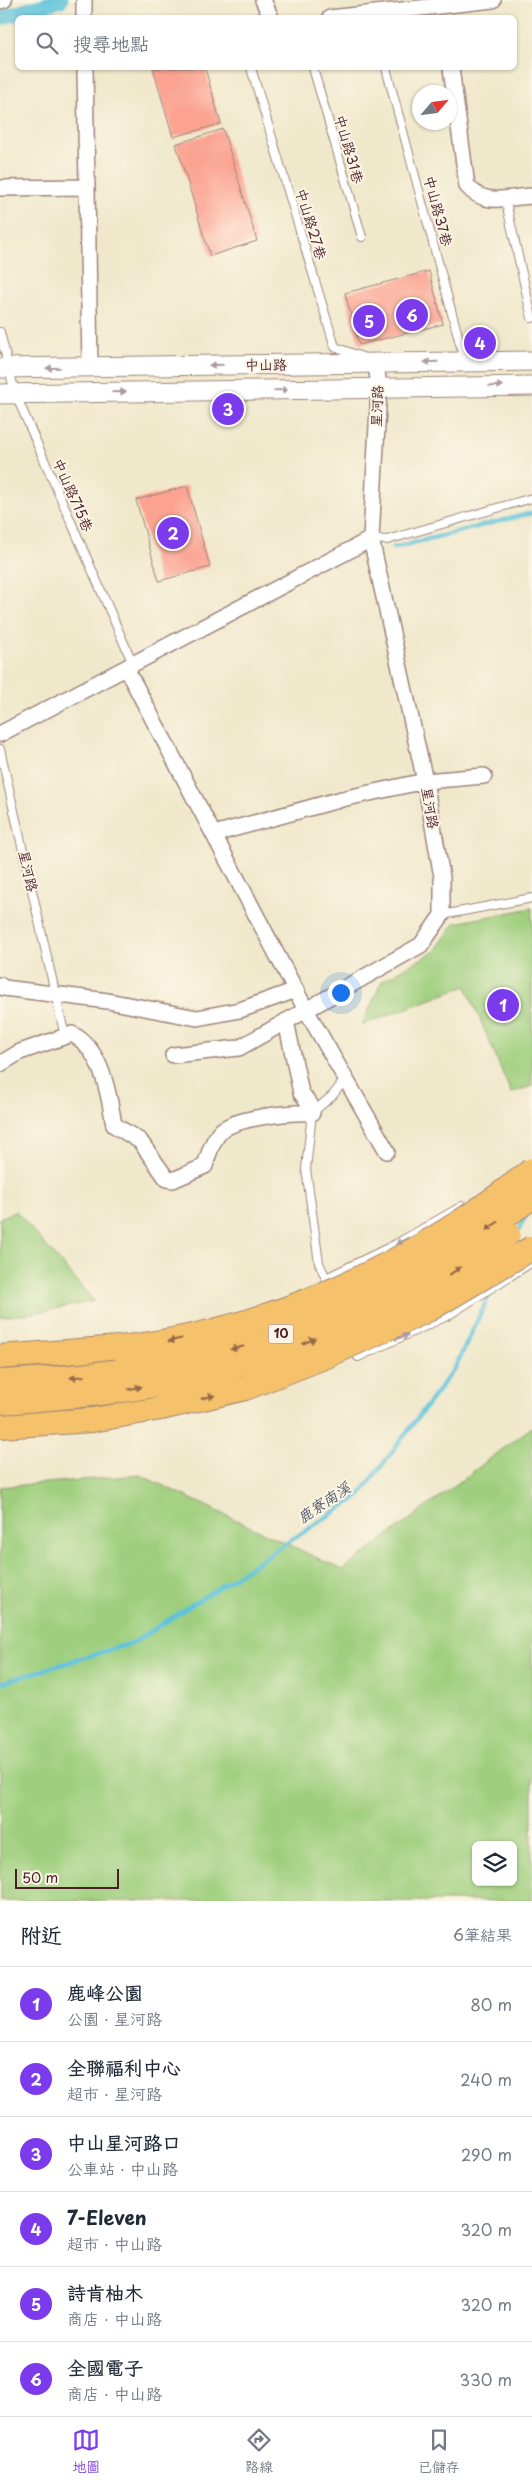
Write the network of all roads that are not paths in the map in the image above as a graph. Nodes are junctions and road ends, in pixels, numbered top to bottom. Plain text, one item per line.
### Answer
1 (4, 0) edge
2 (84, 0) edge
3 (263, 0) edge
4 (492, 0) edge
5 (0, 1) edge
6 (443, 8) edge
7 (84, 15) edge
8 (270, 15) edge
9 (372, 15) edge
10 (85, 70) edge
11 (252, 70) edge
12 (314, 70) edge
13 (387, 70) edge
14 (451, 70) edge
15 (87, 187) junction
16 (0, 188) edge
17 (532, 196) edge
18 (505, 198) junction
19 (362, 237) dead end
20 (532, 318) edge
21 (0, 332) edge
22 (532, 361) edge
23 (465, 362) junction
24 (376, 363) junction
25 (90, 367) junction
26 (4, 368) edge
27 (532, 386) edge
28 (379, 388) junction
29 (7, 393) edge
30 (532, 498) edge
31 (371, 539) junction
32 (130, 666) junction
33 (0, 734) edge
34 (0, 749) edge
35 (484, 776) dead end
36 (425, 781) junction
37 (214, 834) junction
38 (532, 898) edge
39 (442, 915) junction
40 (1, 982) edge
41 (296, 990) junction
42 (57, 994) junction
43 (306, 1010) junction
44 (286, 1021) junction
45 (72, 1034) junction
46 (174, 1055) dead end
47 (0, 1064) edge
48 (346, 1077) junction
49 (312, 1114) junction
50 (387, 1151) dead end
51 (532, 1170) edge
52 (532, 1197) edge
53 (467, 1204) dead end
54 (532, 1217) edge
55 (532, 1248) edge
56 (532, 1262) edge
57 (326, 1278) junction
58 (0, 1357) edge
59 (0, 1382) edge
60 (0, 1402) edge
61 (0, 1426) edge

1 - 5 street
2 - 7 street
3 - 8 street
4 - 6 street
6 - 9 street
10 - 15 street
11 - 24 lane, 中山路27巷
12 - 19 lane, 中山路31巷
13 - 23 lane, 中山路37巷
14 - 18 street
15 - 16 street
15 - 25 street
17 - 18 street
18 - 20 lane
21 - 26 lane, 中山路715巷
22 - 23 street, 中山路
23 -> 24 street, 中山路
24 -> 25 street, 中山路
24 - 28 street, 星河路
25 -> 26 street, 中山路
26 - 29 lane, 中山路715巷
28 -> 27 street, 中山路
29 -> 28 street, 中山路
28 - 31 street, 星河路
29 - 32 lane, 中山路715巷
30 - 31 lane
31 - 32 street
31 - 36 street, 星河路
32 - 33 street
32 - 37 street
34 - 42 lane, 星河路
35 - 36 street
36 - 37 street
36 - 39 street, 星河路
37 - 41 street
38 - 39 lane
39 - 43 street
40 - 42 street
41 - 42 street
41 - 43 street
42 - 45 lane, 星河路
43 - 44 street
43 - 48 street
44 - 46 street
44 - 49 street
45 - 47 street
45 - 49 street
48 - 49 lane
48 - 50 street
49 - 57 lane
51 -> 58 main road, bridge
52 -> 59 main road, 10, bridge
53 -> 57 lane
60 -> 54 main road, 10, bridge
61 -> 55 main road, bridge
57 -> 56 lane

